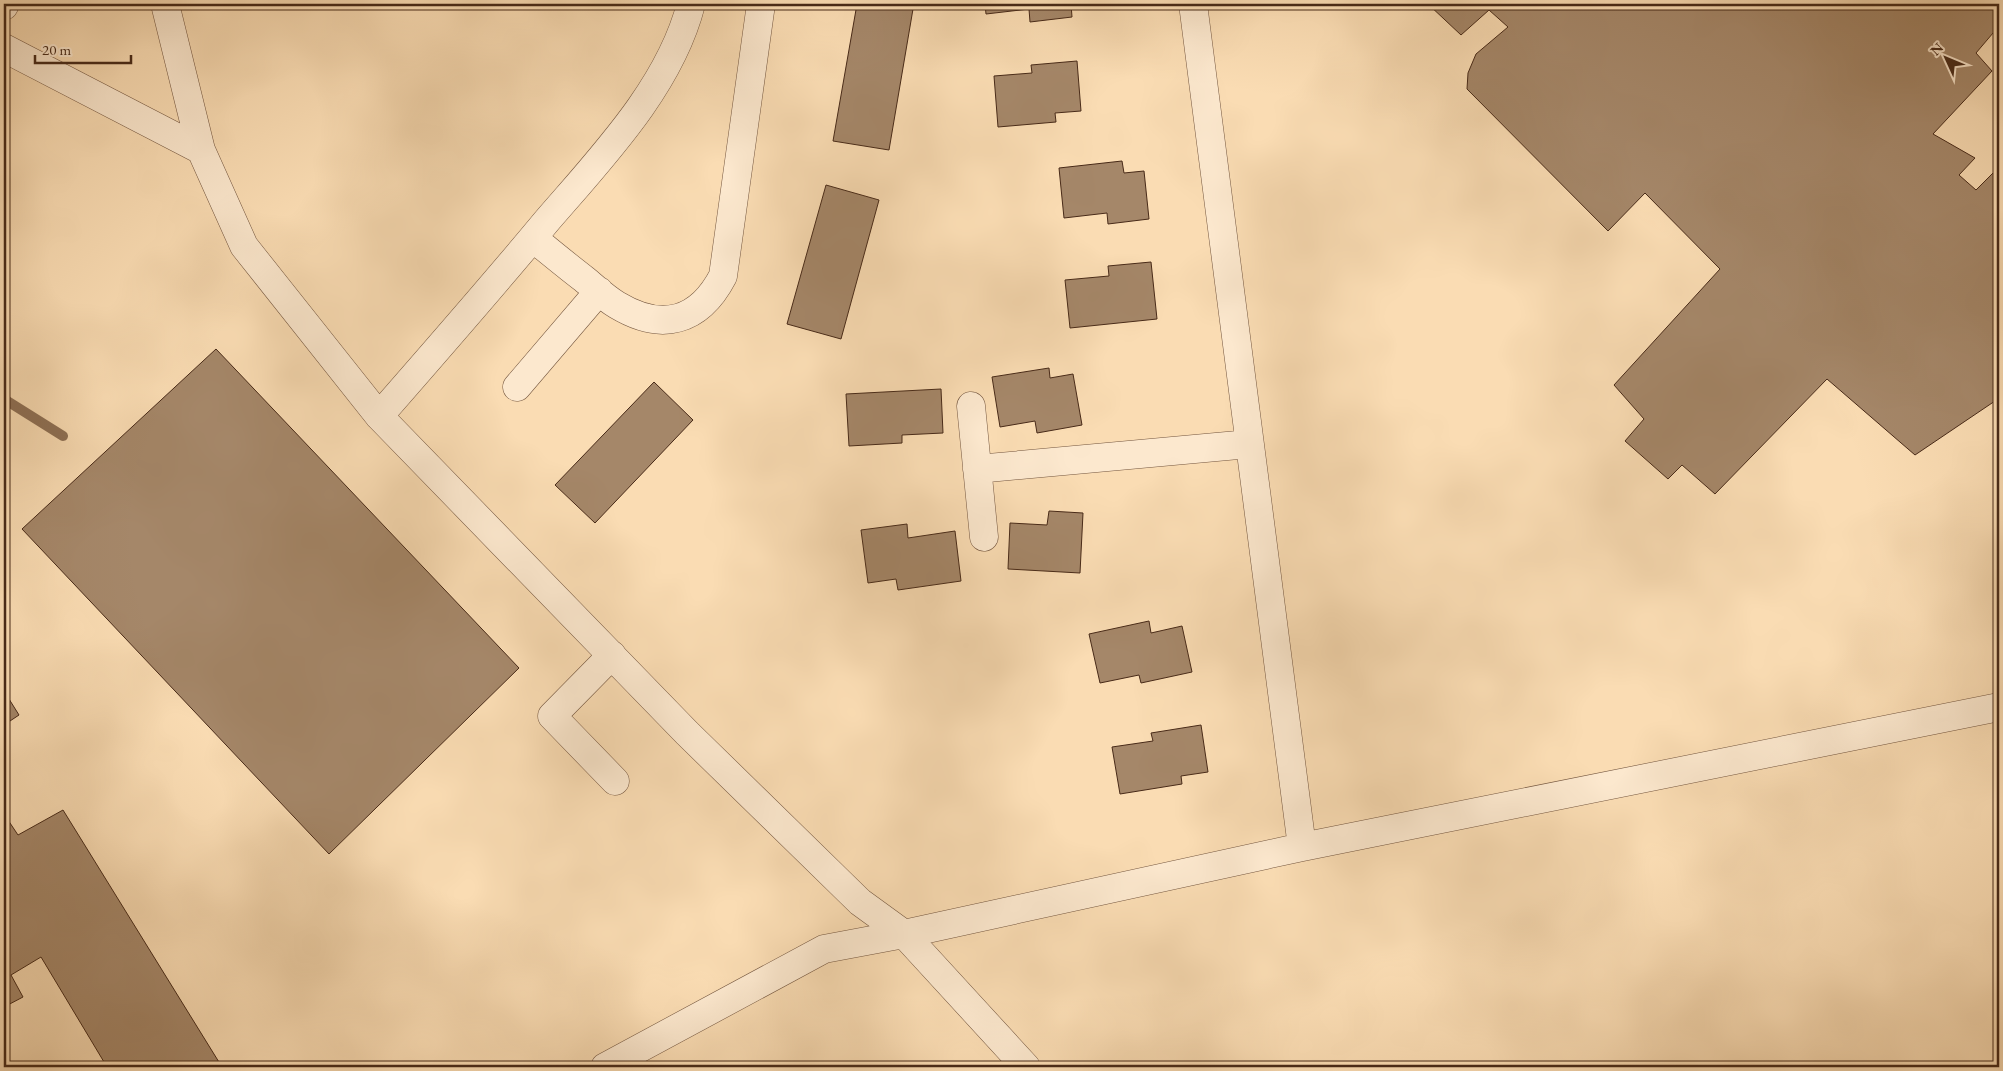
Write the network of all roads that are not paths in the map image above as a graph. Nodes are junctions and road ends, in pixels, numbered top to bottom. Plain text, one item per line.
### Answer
1 (165, 4) edge
2 (691, 4) edge
3 (761, 4) edge
4 (1193, 4) edge
5 (4, 48) edge
6 (201, 150) junction
7 (532, 238) junction
8 (599, 291) junction
9 (517, 387) dead end
10 (971, 406) dead end
11 (380, 416) junction
12 (1249, 444) junction
13 (977, 469) junction
14 (984, 537) dead end
15 (612, 656) junction
16 (1999, 707) edge
17 (615, 780) dead end
18 (1302, 847) junction
19 (904, 934) junction
20 (605, 1067) edge
21 (1026, 1067) edge

1 - 6 street
2 - 7 street
3 - 8 street
4 - 12 street
5 - 6 street
6 - 11 street
7 - 8 street
7 - 11 street
8 - 9 street
10 - 13 street
11 - 15 street
12 - 13 street
12 - 18 street
13 - 14 street
15 - 17 street
15 - 19 street
16 - 18 street
18 - 19 street
19 - 20 street
19 - 21 street

